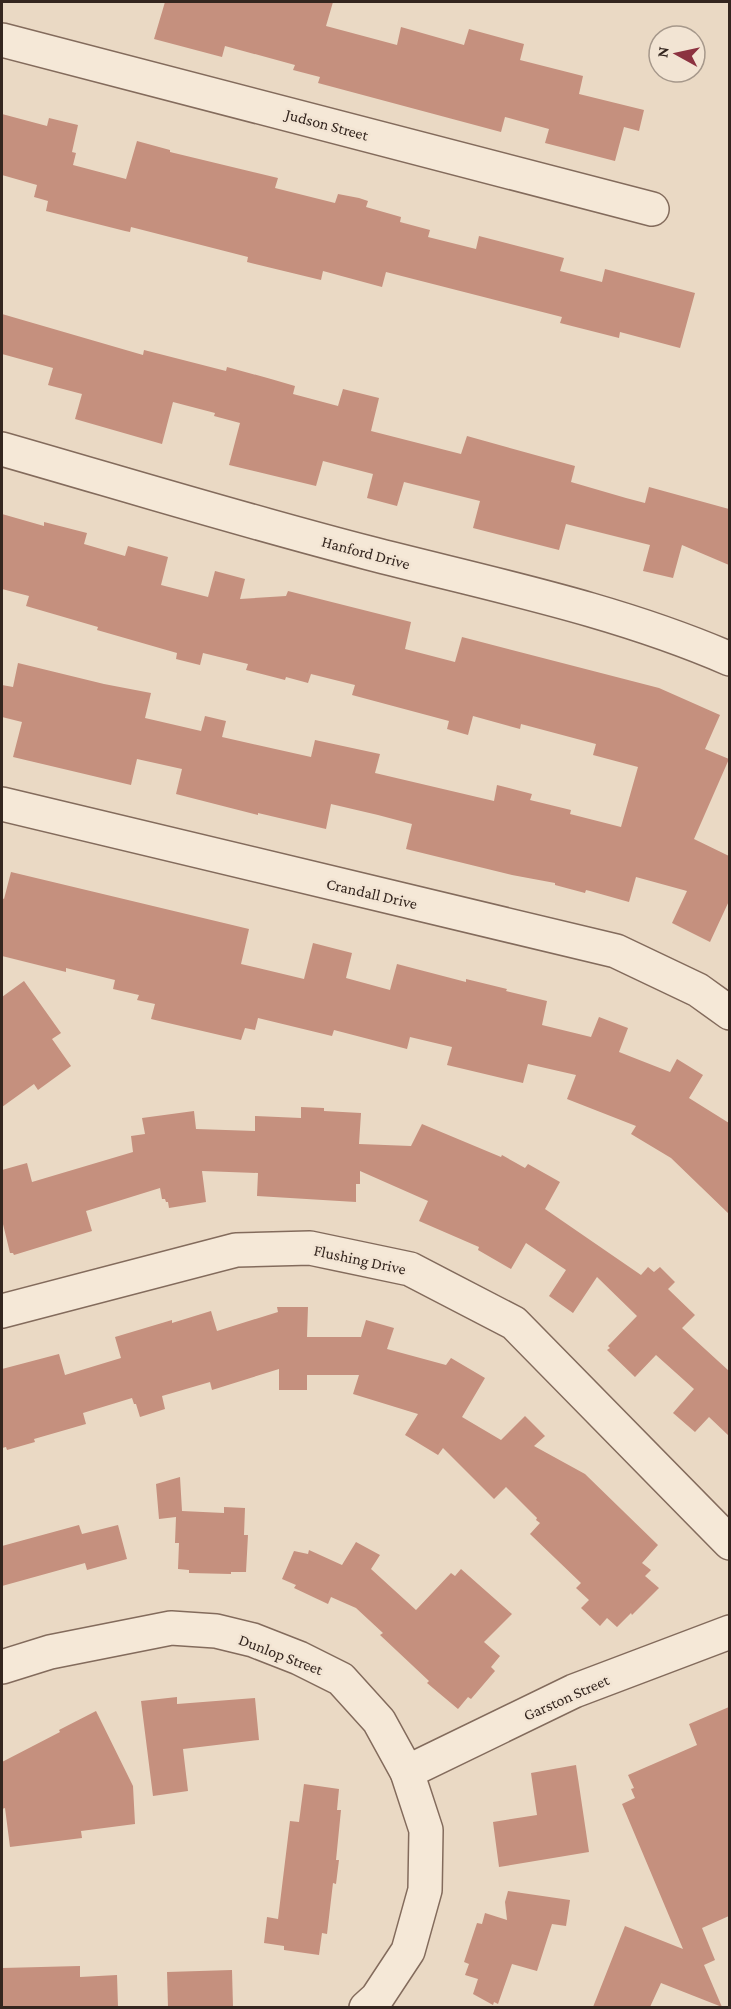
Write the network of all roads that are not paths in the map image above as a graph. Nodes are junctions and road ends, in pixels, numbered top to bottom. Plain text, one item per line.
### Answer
1 (2, 40) edge
2 (652, 209) dead end
3 (2, 449) edge
4 (729, 659) edge
5 (2, 804) edge
6 (729, 1013) edge
7 (2, 1311) edge
8 (729, 1543) edge
9 (729, 1632) edge
10 (2, 1667) edge
11 (407, 1772) junction
12 (366, 2007) edge

1 - 2 street, Judson Street
3 - 4 street, Hanford Drive
5 - 6 street, Crandall Drive
7 - 8 street, Flushing Drive
9 - 11 street, Garston Street
10 - 11 street, Dunlop Street
11 - 12 street, Dunlop Street

